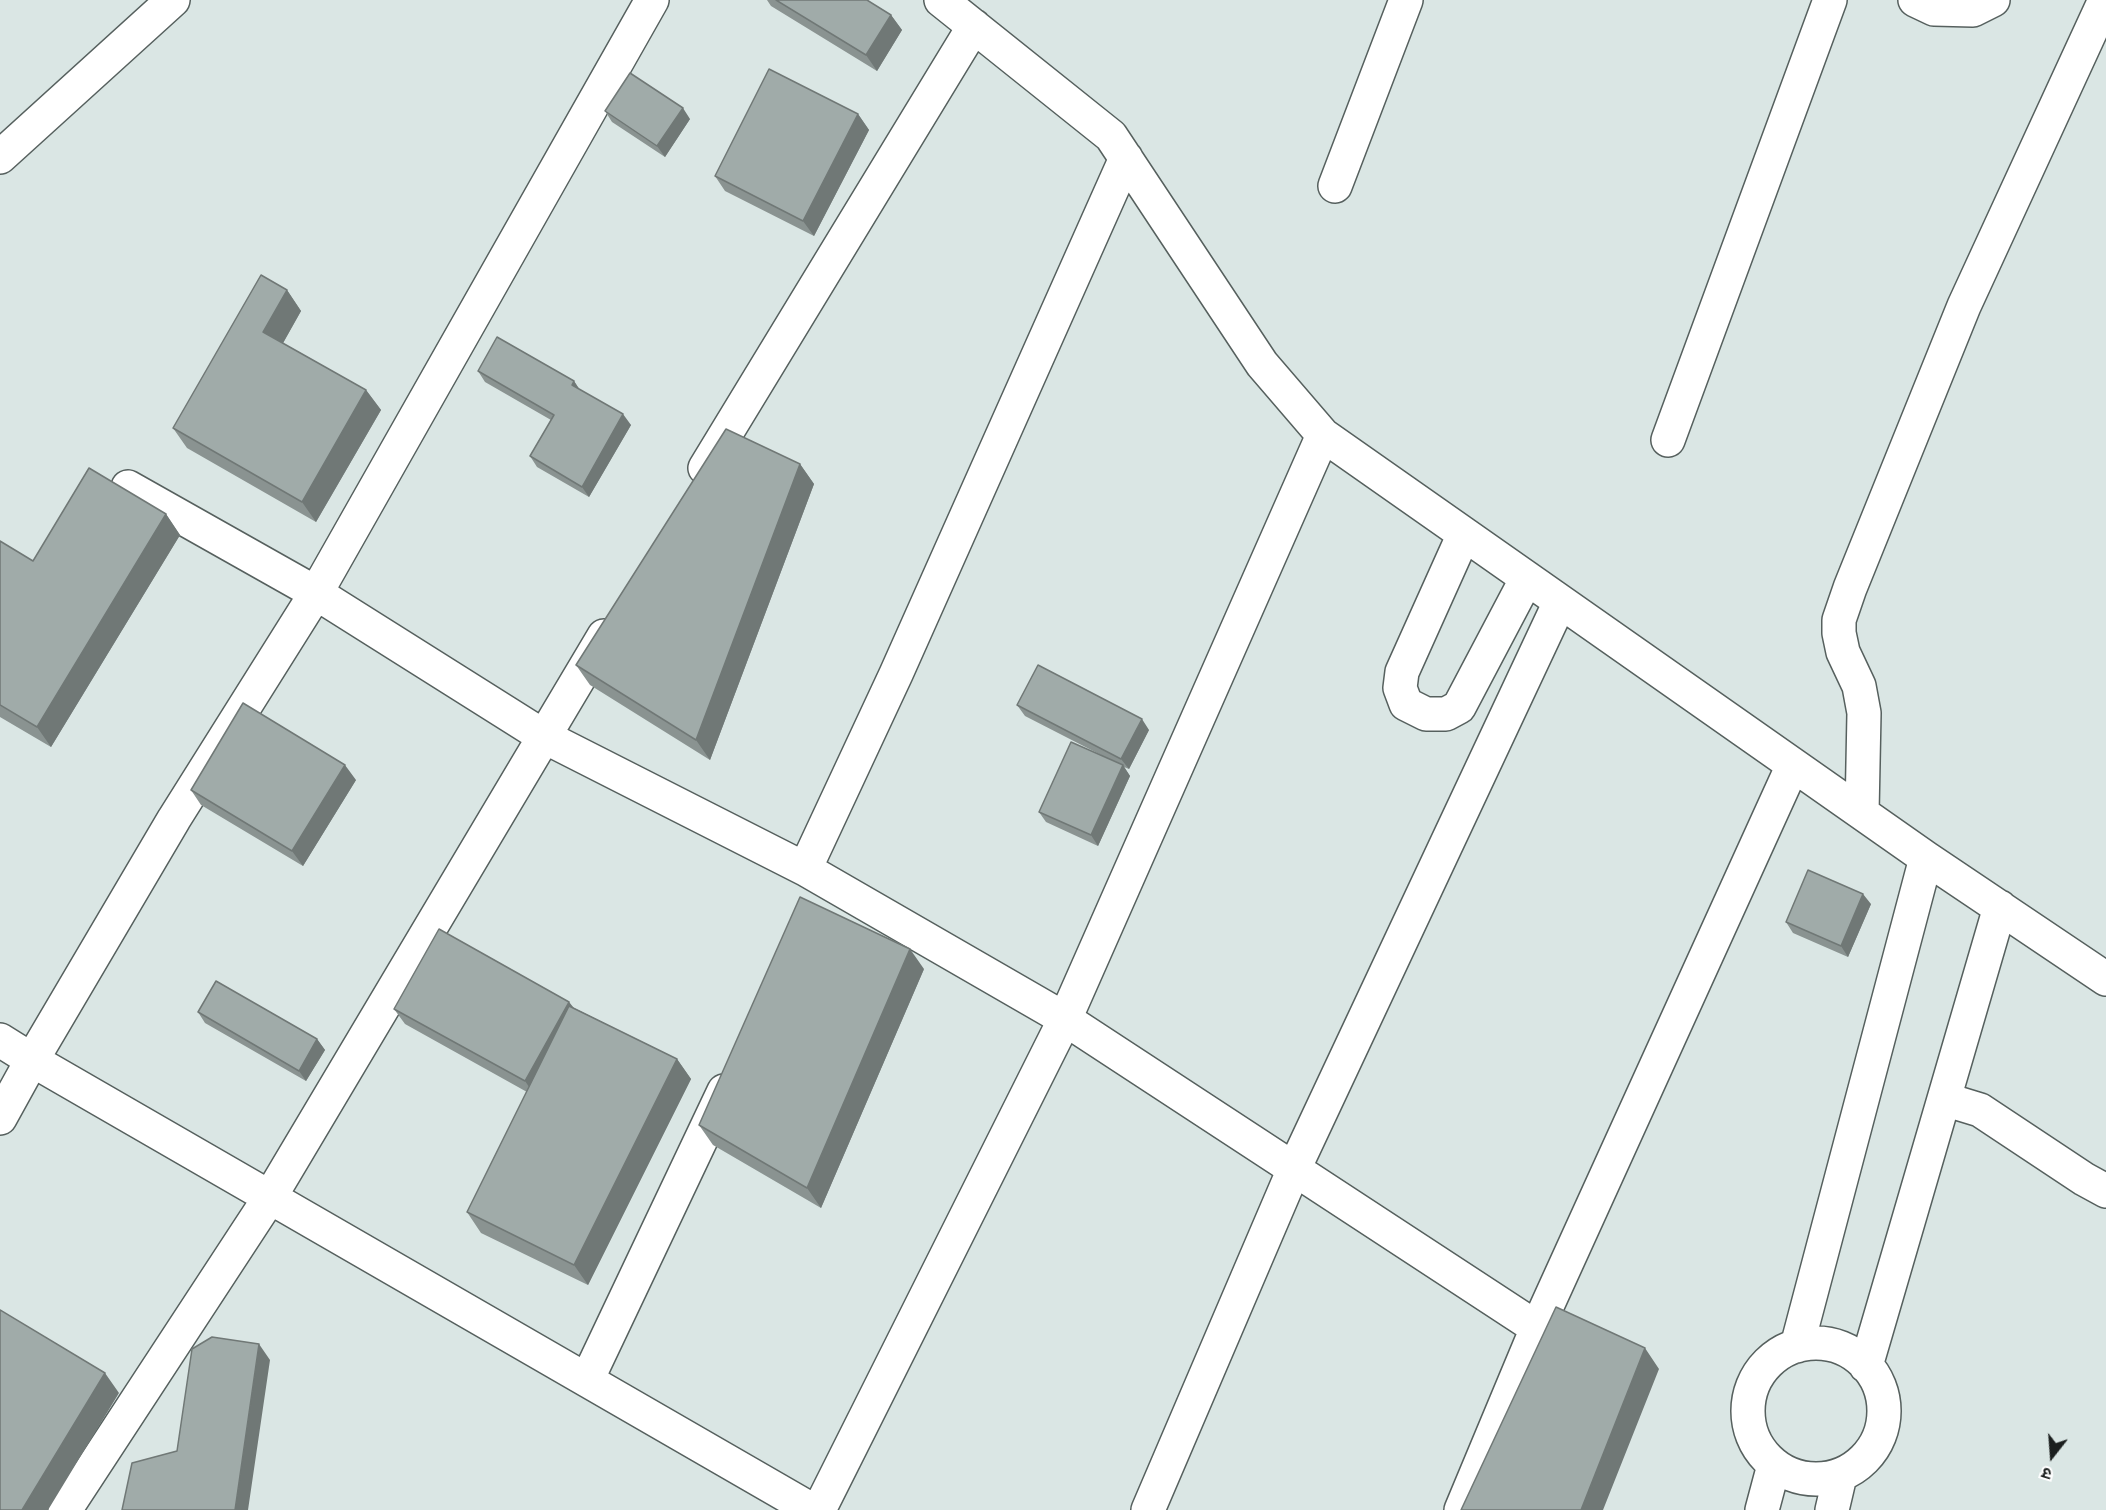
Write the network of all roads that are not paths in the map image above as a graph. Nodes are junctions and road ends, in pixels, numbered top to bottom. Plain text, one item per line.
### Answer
1 (173, 0) edge
2 (652, 0) edge
3 (941, 0) edge
4 (1406, 0) edge
5 (1830, 0) edge
6 (1915, 0) edge
7 (1993, 0) edge
8 (2105, 0) edge
9 (974, 26) junction
10 (0, 157) edge
11 (1126, 158) junction
12 (1335, 186) dead end
13 (1323, 435) junction
14 (1668, 440) dead end
15 (128, 488) edge
16 (692, 491) edge
17 (1464, 534) junction
18 (1527, 578) junction
19 (316, 593) junction
20 (1560, 602) junction
21 (617, 614) edge
22 (543, 736) junction
23 (1793, 765) junction
24 (1862, 813) junction
25 (1926, 858) junction
26 (814, 874) junction
27 (2000, 907) junction
28 (809, 912) edge
29 (2106, 979) edge
30 (1065, 1019) junction
31 (0, 1040) edge
32 (32, 1060) junction
33 (738, 1060) edge
34 (1944, 1099) junction
35 (0, 1118) edge
36 (1294, 1169) junction
37 (2106, 1191) edge
38 (270, 1197) junction
39 (1537, 1328) junction
40 (1797, 1346) junction
41 (1866, 1366) junction
42 (587, 1380) junction
43 (1774, 1465) junction
44 (1840, 1476) junction
45 (65, 1510) edge
46 (812, 1510) edge
47 (819, 1510) edge
48 (1148, 1510) edge
49 (1461, 1510) edge
50 (1762, 1510) edge
51 (1832, 1510) edge

1 - 10 street
2 - 19 street
3 - 9 street
4 - 12 street
5 - 14 street
6 - 7 street
8 - 24 street
9 - 11 street
9 - 16 street
11 - 13 street
11 - 26 street
13 - 17 street
13 - 30 street
15 - 19 street
17 - 18 street
17 - 18 street
18 - 20 street
19 - 22 street
19 - 32 street
20 - 23 street
20 - 36 street
21 - 22 street
22 - 26 street
22 - 38 street
23 - 24 street
23 - 39 street
24 - 25 street
25 - 27 street
25 - 40 street
26 - 28 street
26 - 30 street
27 - 29 street
27 - 34 street
30 - 36 street
30 - 47 street
31 - 32 street
32 - 35 street
32 - 38 street
33 - 42 street
34 - 37 street
34 - 41 street
36 - 39 street
36 - 48 street
38 - 42 street
38 - 45 street
39 - 49 street
40 - 41 street
40 - 43 street
41 - 44 street
42 - 46 street
43 - 44 street
43 - 50 street
44 - 51 street

